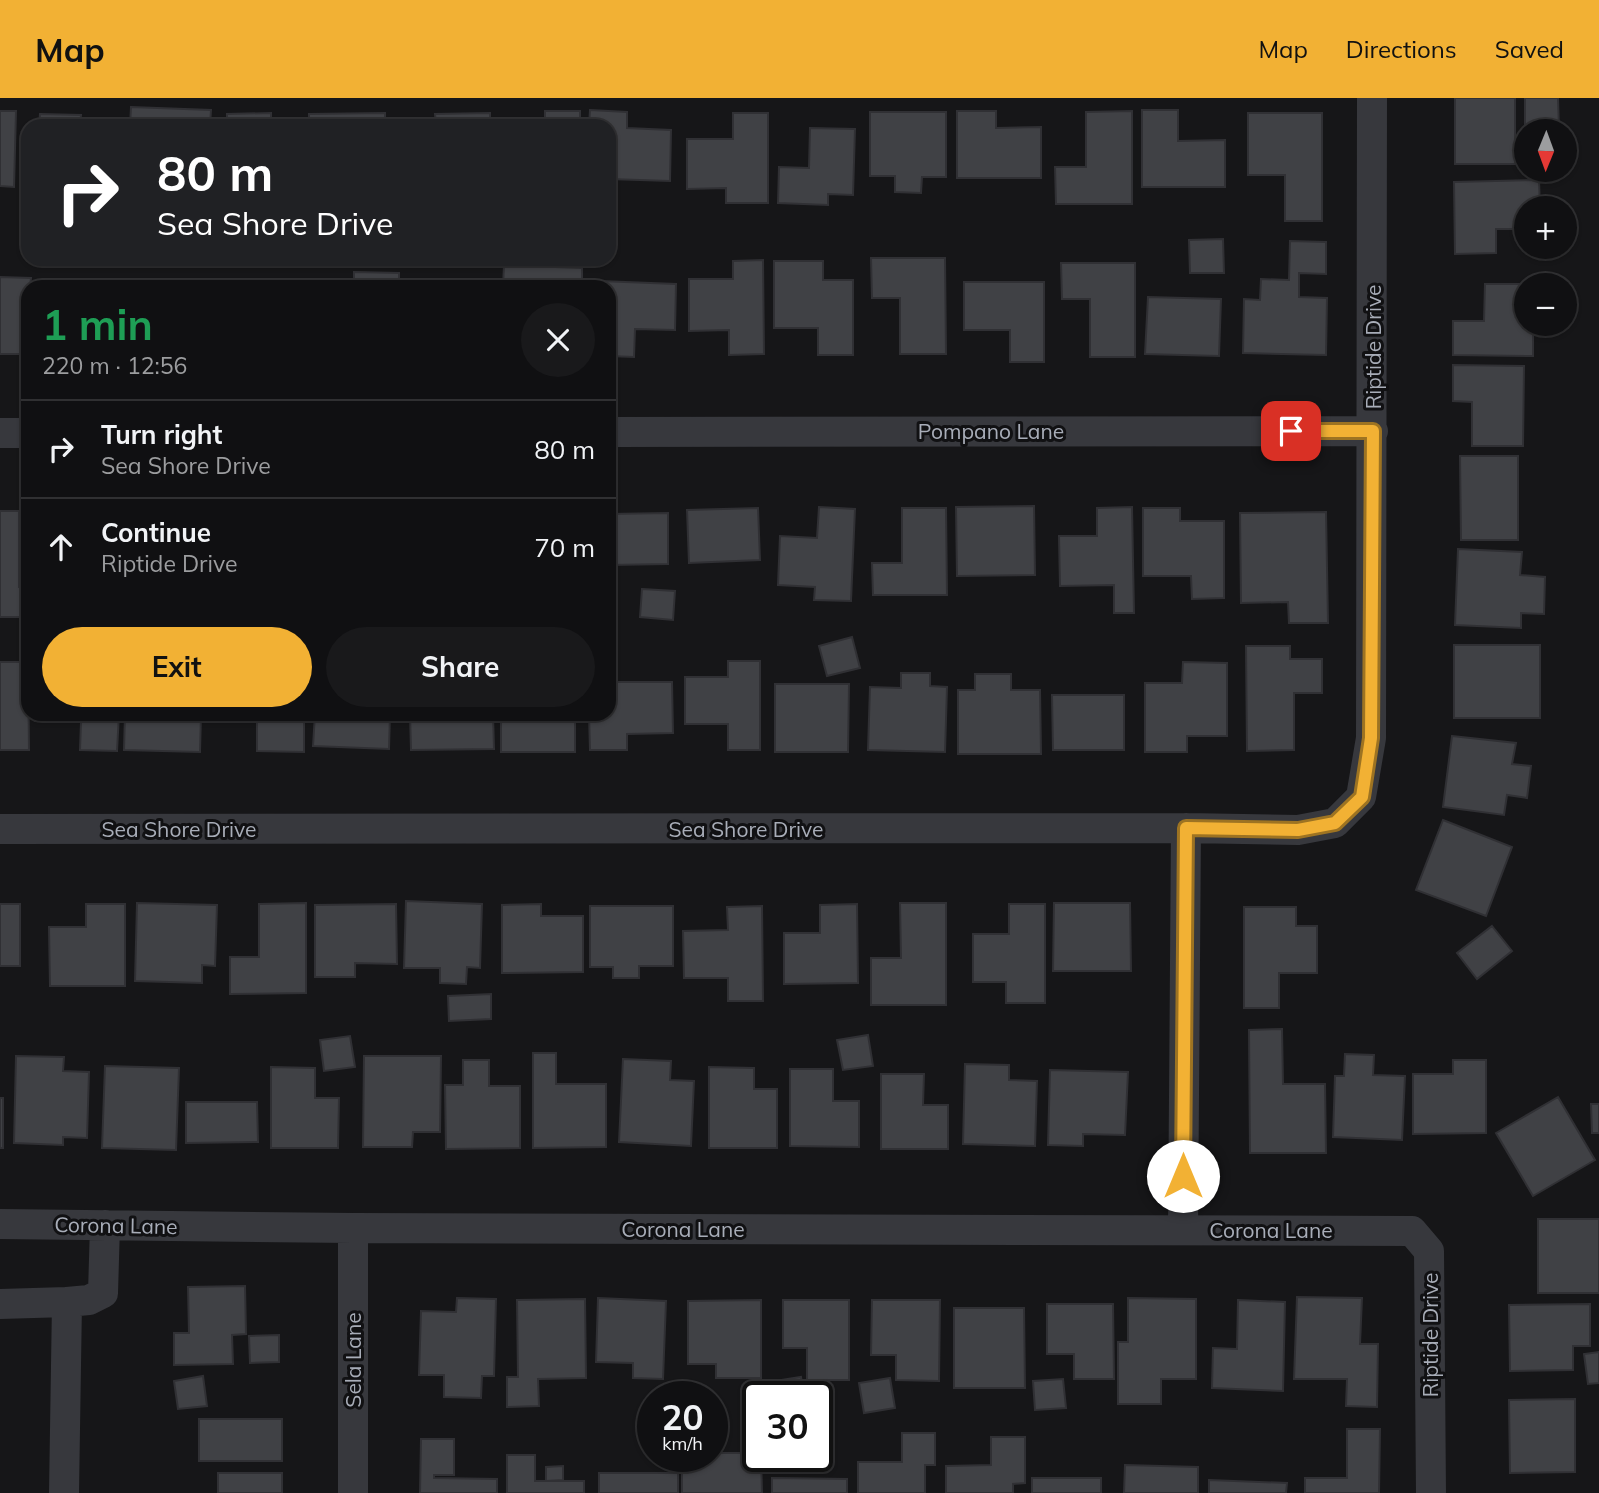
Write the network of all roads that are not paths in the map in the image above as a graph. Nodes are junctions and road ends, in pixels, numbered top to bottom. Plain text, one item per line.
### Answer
1 (1372, 98) edge
2 (1373, 431) junction
3 (616, 432) edge
4 (0, 433) edge
5 (21, 433) edge
6 (1371, 680) joint
7 (1186, 828) junction
8 (0, 829) edge
9 (0, 1224) edge
10 (105, 1225) junction
11 (353, 1228) junction
12 (1183, 1230) junction
13 (1366, 1231) joint
14 (66, 1302) junction
15 (0, 1304) edge
16 (64, 1493) edge
17 (353, 1493) edge
18 (1431, 1493) edge

1 - 2 street, Riptide Drive
2 - 3 street, Pompano Lane
2 - 6 street, Riptide Drive
4 - 5 street
6 - 7 street, Sea Shore Drive
7 - 8 street, Sea Shore Drive
7 - 12 street
9 - 10 street, Corona Lane
10 - 11 street, Corona Lane
10 - 14 street
11 - 12 street, Corona Lane
11 - 17 street, Sela Lane
12 - 13 street, Corona Lane
13 - 18 street, Riptide Drive
14 - 15 street
14 - 16 street

